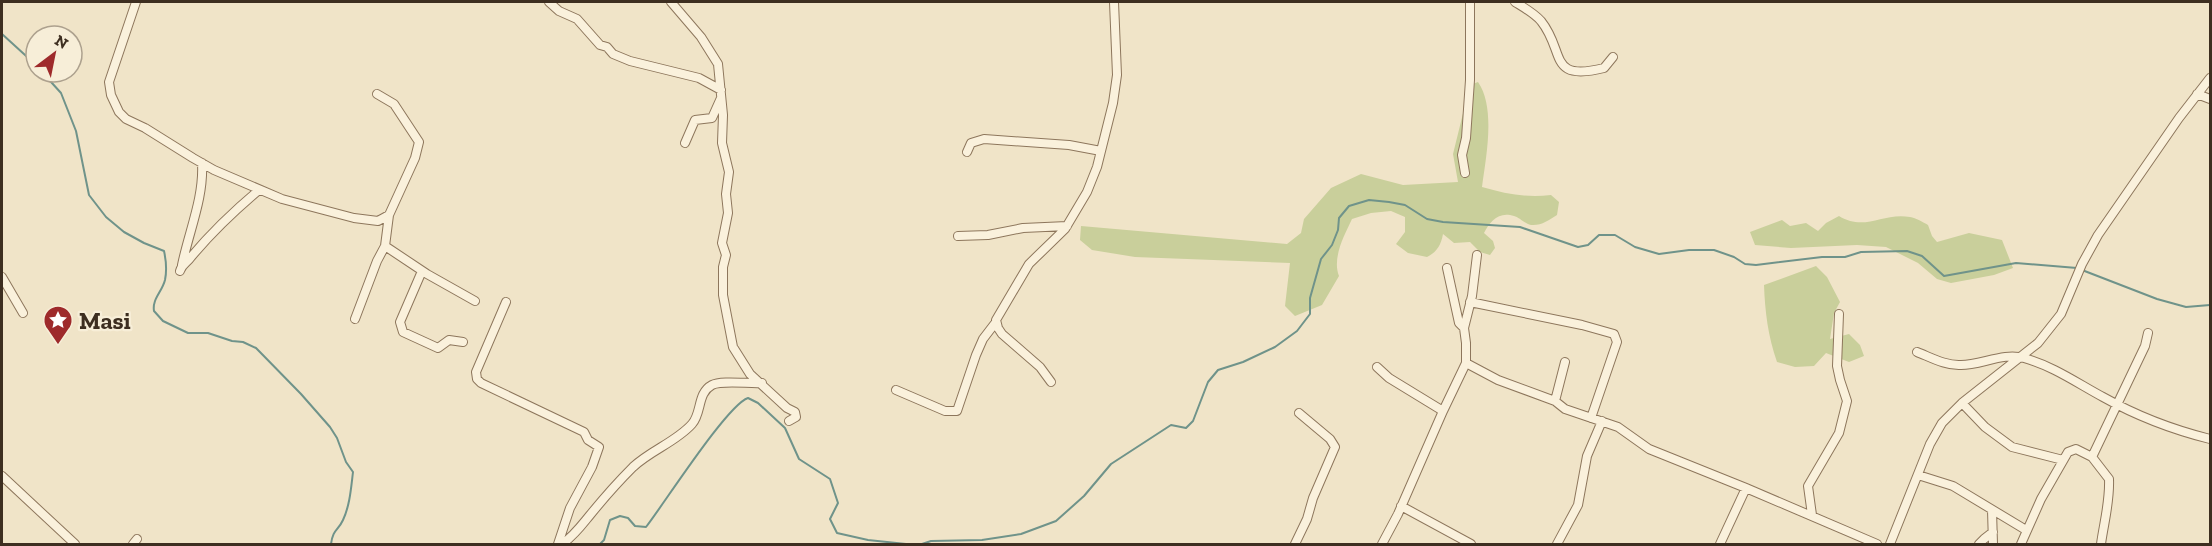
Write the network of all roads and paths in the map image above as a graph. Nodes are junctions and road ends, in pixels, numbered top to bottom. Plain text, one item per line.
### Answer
1 (136, 2) edge
2 (549, 2) edge
3 (671, 2) edge
4 (1114, 2) edge
5 (1470, 2) edge
6 (1515, 2) edge
7 (1613, 57) dead end
8 (2211, 78) edge
9 (377, 94) dead end
10 (721, 94) junction
11 (2198, 94) junction
12 (2211, 99) edge
13 (685, 143) dead end
14 (967, 152) dead end
15 (1101, 152) junction
16 (202, 163) junction
17 (1465, 173) dead end
18 (259, 190) junction
19 (390, 215) junction
20 (1067, 226) junction
21 (958, 236) dead end
22 (385, 246) junction
23 (1477, 255) dead end
24 (1447, 268) dead end
25 (422, 271) junction
26 (2, 277) edge
27 (475, 301) dead end
28 (506, 302) dead end
29 (1470, 302) junction
30 (23, 313) dead end
31 (1839, 314) dead end
32 (355, 319) dead end
33 (996, 322) junction
34 (1464, 328) junction
35 (2148, 333) dead end
36 (463, 342) dead end
37 (1917, 352) dead end
38 (2021, 357) junction
39 (1565, 362) dead end
40 (1466, 363) junction
41 (1377, 367) dead end
42 (1051, 382) dead end
43 (762, 383) junction
44 (896, 390) dead end
45 (1555, 401) junction
46 (1962, 403) junction
47 (2118, 404) junction
48 (1443, 411) junction
49 (1299, 413) dead end
50 (1592, 418) junction
51 (789, 421) dead end
52 (1602, 421) junction
53 (2211, 439) edge
54 (2092, 457) junction
55 (2063, 460) junction
56 (1918, 475) junction
57 (2, 476) edge
58 (1746, 488) junction
59 (1401, 506) junction
60 (1992, 510) junction
61 (1812, 515) junction
62 (2026, 530) junction
63 (1993, 532) junction
64 (75, 544) edge
65 (560, 544) edge
66 (1295, 544) edge
67 (1382, 544) edge
68 (1472, 544) edge
69 (1557, 544) edge
70 (1720, 544) edge
71 (1877, 544) edge
72 (1890, 544) edge
73 (1979, 544) edge
74 (1994, 544) edge
75 (2021, 544) edge
76 (2101, 544) edge

1 - 16 street
2 - 10 street
3 - 10 street
4 - 15 street
5 - 17 street
6 - 7 street
8 - 11 street
9 - 19 street
10 - 13 street
10 - 43 street
11 - 12 street
11 - 38 street
14 - 15 street
15 - 20 street
16 - 18 street
16 - 18 street
18 - 19 street
19 - 22 street
20 - 21 street
20 - 33 street
22 - 25 street
22 - 32 street
23 - 29 street
24 - 34 street
25 - 27 street
25 - 36 street
26 - 30 street
28 - 65 street
29 - 34 street
29 - 50 street
31 - 61 street
33 - 42 street
33 - 44 street
34 - 40 street
35 - 47 street
37 - 38 street
38 - 46 street
38 - 47 street
39 - 45 street
40 - 45 street
40 - 48 street
41 - 48 street
43 - 51 street
43 - 65 street
45 - 50 street
46 - 55 street
46 - 56 street
47 - 53 street
47 - 54 street
48 - 59 street
49 - 66 street
50 - 52 street
52 - 58 street
52 - 69 street
54 - 55 street
54 - 76 street
55 - 62 street
56 - 60 street
56 - 72 street
57 - 64 street
58 - 61 street
58 - 70 street
59 - 67 street
59 - 68 street
60 - 62 street
60 - 63 street
61 - 71 street
62 - 75 street
63 - 73 street
63 - 74 street

